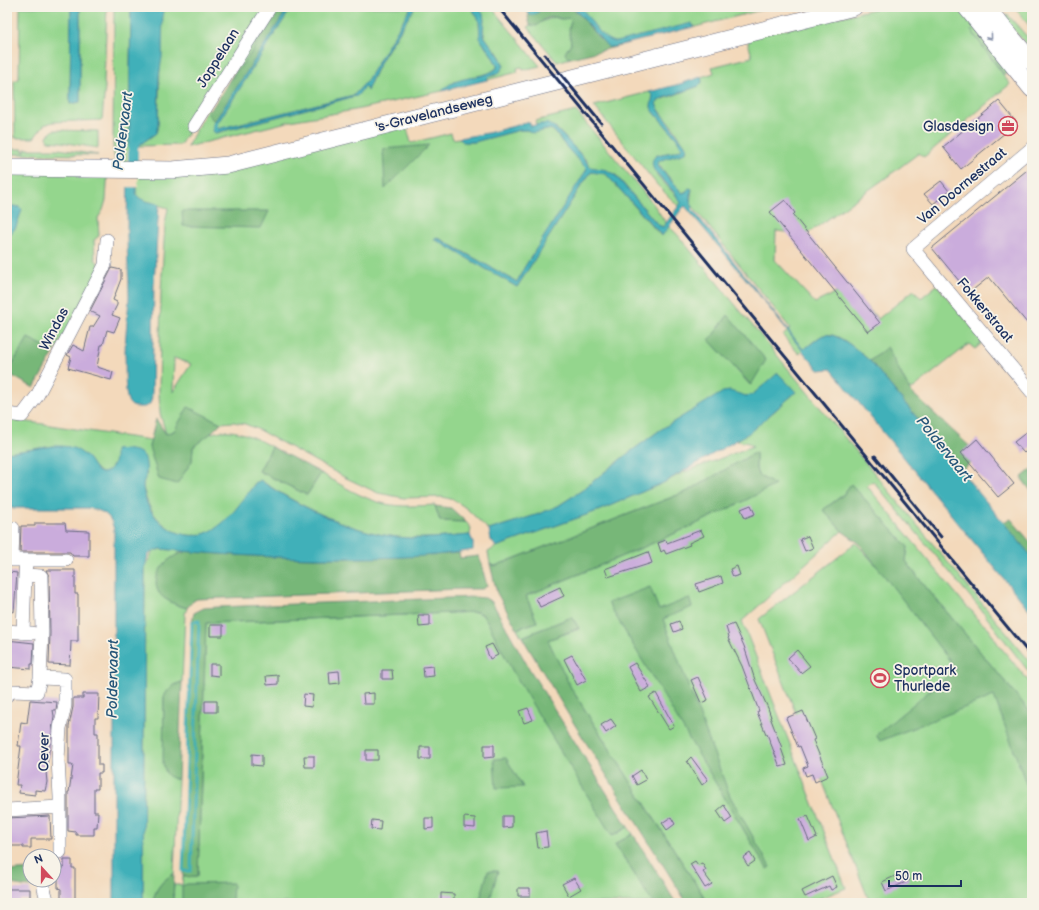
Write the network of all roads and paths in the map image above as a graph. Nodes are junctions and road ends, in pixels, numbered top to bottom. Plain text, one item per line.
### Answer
1 (270, 7) edge
2 (819, 7) edge
3 (854, 7) edge
4 (966, 7) edge
5 (986, 7) edge
6 (1032, 62) edge
7 (1032, 89) edge
8 (194, 126) dead end
9 (1032, 148) edge
10 (7, 158) edge
11 (104, 164) junction
12 (138, 164) junction
13 (7, 168) edge
14 (107, 240) dead end
15 (912, 249) joint
16 (1032, 392) edge
17 (7, 414) edge
18 (13, 528) dead end
19 (26, 560) junction
20 (66, 560) dead end
21 (25, 576) junction
22 (7, 631) edge
23 (23, 633) junction
24 (42, 633) junction
25 (40, 678) junction
26 (7, 695) edge
27 (59, 807) junction
28 (7, 810) edge
29 (60, 848) edge
30 (44, 888) edge
31 (48, 903) edge

1 - 8 street, Joppelaan
2 - 12 main road, 's-Gravelandseweg
3 - 12 main road, 's-Gravelandseweg
4 -> 7 main road
5 - 6 main road
9 - 15 street, Van Doornestraat
10 - 11 main road, 's-Gravelandseweg
11 - 12 main road, 's-Gravelandseweg
11 - 13 main road, 's-Gravelandseweg
14 - 17 street, Windas
15 - 16 street, Fokkerstraat
18 - 19 street
19 - 20 street
19 - 21 street
21 - 23 street
21 - 24 street
22 - 23 street
23 - 24 street
24 - 25 street
25 - 26 street
25 - 27 street, Oever
27 - 28 street
27 - 29 street, Oever
30 - 31 street

